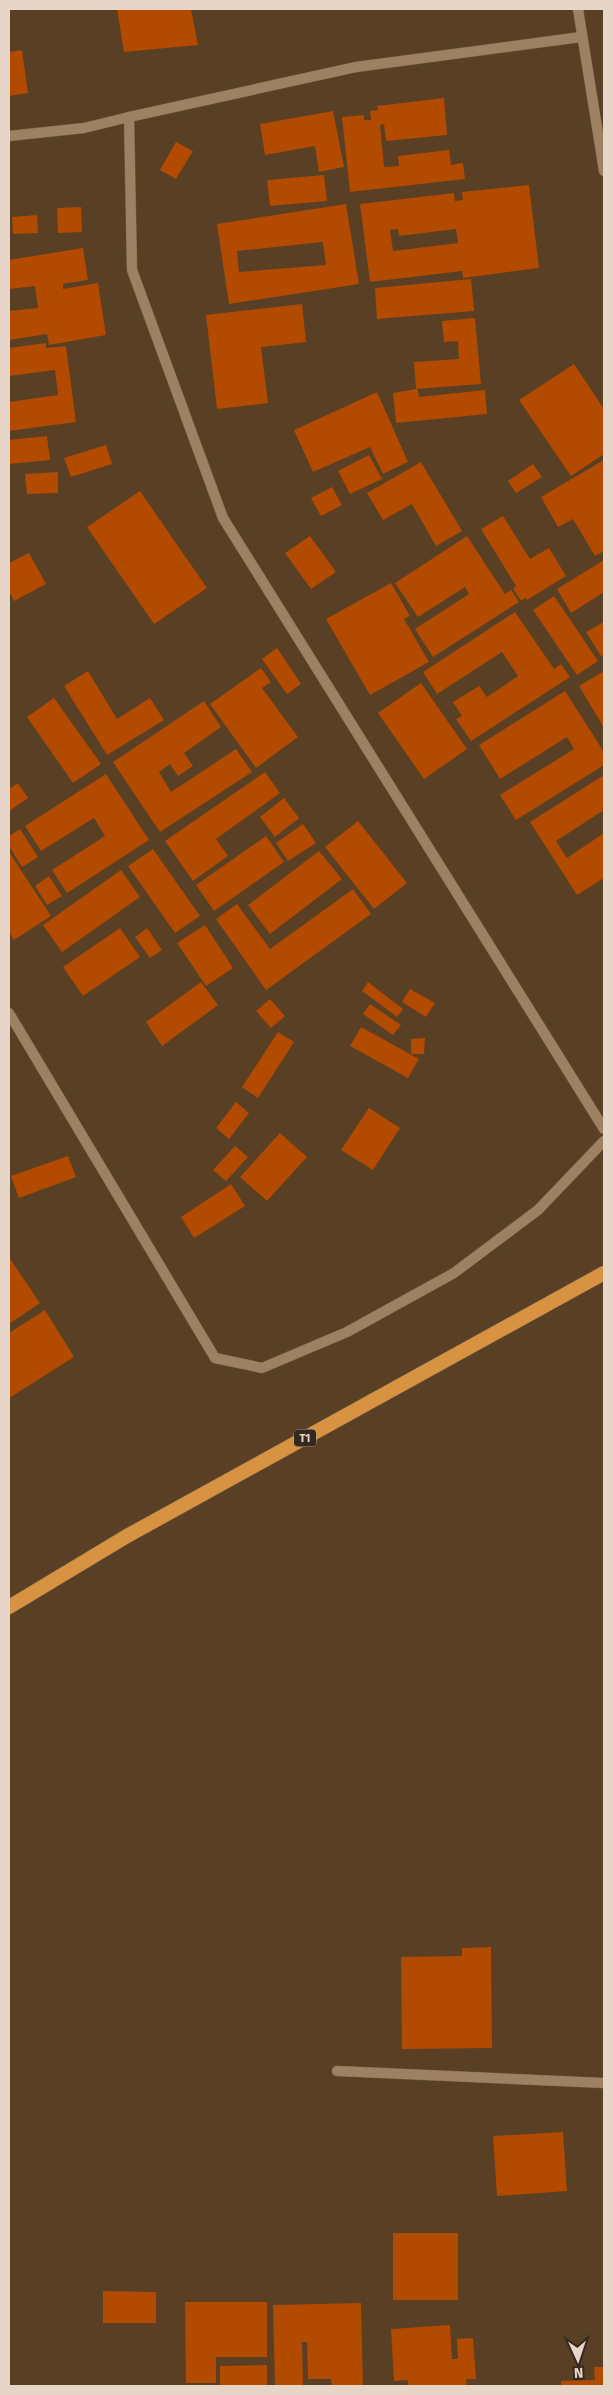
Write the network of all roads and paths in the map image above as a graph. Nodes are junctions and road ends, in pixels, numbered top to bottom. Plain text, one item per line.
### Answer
1 (578, 9) edge
2 (580, 37) junction
3 (129, 117) junction
4 (9, 136) edge
5 (604, 171) edge
6 (9, 1013) edge
7 (604, 1129) edge
8 (604, 1141) edge
9 (604, 1273) edge
10 (9, 1607) edge
11 (337, 2071) dead end
12 (604, 2084) edge

1 - 2 street
2 - 3 street
2 - 5 street
3 - 4 street
3 - 7 street
6 - 8 street
9 - 10 highway, T1
11 - 12 street

